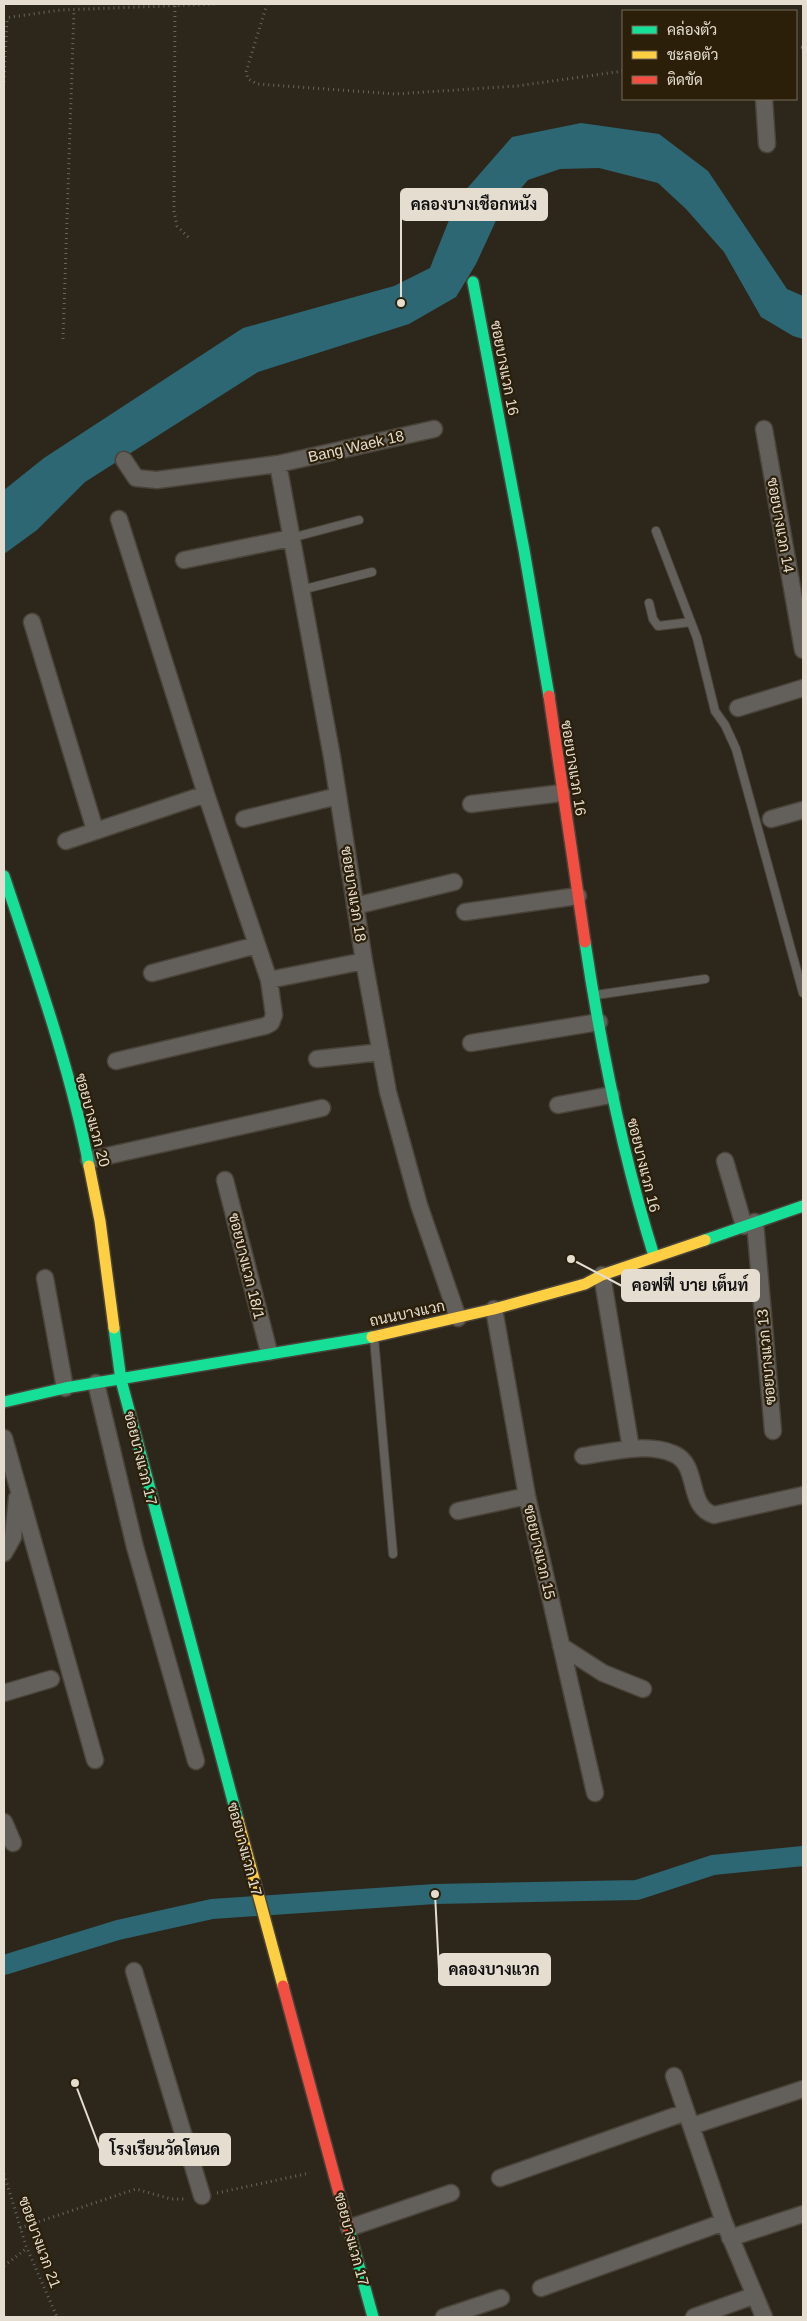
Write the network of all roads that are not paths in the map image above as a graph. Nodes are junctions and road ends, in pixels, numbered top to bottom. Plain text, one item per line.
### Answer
1 (764, 100) edge
2 (767, 144) dead end
3 (473, 282) dead end
4 (434, 428) dead end
5 (764, 429) dead end
6 (124, 460) dead end
7 (278, 464) junction
8 (119, 519) dead end
9 (359, 520) dead end
10 (656, 531) dead end
11 (290, 538) junction
12 (184, 560) dead end
13 (372, 572) dead end
14 (300, 590) junction
15 (649, 603) dead end
16 (32, 622) dead end
17 (691, 622) junction
18 (803, 650) edge
19 (803, 688) edge
20 (738, 708) dead end
21 (562, 793) junction
22 (206, 794) junction
23 (338, 796) junction
24 (471, 804) dead end
25 (803, 810) edge
26 (244, 819) dead end
27 (772, 819) dead end
28 (96, 830) junction
29 (66, 841) dead end
30 (4, 876) edge
31 (454, 882) dead end
32 (578, 896) junction
33 (355, 906) junction
34 (465, 912) dead end
35 (257, 945) junction
36 (364, 962) junction
37 (152, 973) dead end
38 (705, 979) dead end
39 (269, 980) junction
40 (803, 993) edge
41 (594, 995) junction
42 (599, 1022) junction
43 (471, 1043) dead end
44 (381, 1052) junction
45 (317, 1059) dead end
46 (116, 1061) dead end
47 (611, 1095) junction
48 (558, 1105) dead end
49 (322, 1108) dead end
50 (89, 1160) junction
51 (725, 1161) dead end
52 (225, 1180) dead end
53 (803, 1206) edge
54 (749, 1224) junction
55 (654, 1256) junction
56 (602, 1274) junction
57 (45, 1278) dead end
58 (494, 1309) junction
59 (458, 1318) junction
60 (374, 1336) junction
61 (269, 1352) junction
62 (121, 1380) junction
63 (96, 1383) junction
64 (65, 1388) junction
65 (4, 1402) edge
66 (773, 1431) dead end
67 (4, 1438) edge
68 (631, 1449) junction
69 (583, 1456) dead end
70 (16, 1486) junction
71 (803, 1495) edge
72 (527, 1496) junction
73 (458, 1511) dead end
74 (4, 1553) edge
75 (393, 1554) dead end
76 (561, 1646) junction
77 (51, 1679) dead end
78 (643, 1689) dead end
79 (4, 1692) edge
80 (95, 1760) dead end
81 (196, 1761) dead end
82 (595, 1793) dead end
83 (4, 1822) edge
84 (13, 1843) dead end
85 (134, 1971) dead end
86 (674, 2076) dead end
87 (803, 2088) edge
88 (689, 2119) junction
89 (500, 2178) dead end
90 (451, 2193) dead end
91 (202, 2196) road end
92 (803, 2214) edge
93 (724, 2222) junction
94 (349, 2228) junction
95 (730, 2238) junction
96 (541, 2288) dead end
97 (753, 2296) junction
98 (501, 2298) dead end
99 (373, 2317) edge
100 (444, 2317) edge
101 (694, 2317) edge
102 (764, 2317) edge

1 - 2 street
3 - 21 street, ซอยบางแวก 16
4 - 7 street, Bang Waek 18
5 - 18 street, ซอยบางแวก 14
6 - 7 street, Bang Waek 18
7 - 11 street, ซอยบางแวก 18
8 - 22 street
9 - 11 lane
10 - 17 lane
11 - 12 street
11 - 14 street, ซอยบางแวก 18
13 - 14 lane
14 - 23 street, ซอยบางแวก 18
15 - 17 lane
16 - 28 street
17 - 40 lane
19 - 20 street
21 - 24 street
21 - 32 street, ซอยบางแวก 16
22 - 28 street
22 - 35 street
23 - 26 street
23 - 33 street, ซอยบางแวก 18
25 - 27 street
28 - 29 street
30 - 50 street, ซอยบางแวก 20
31 - 33 street
32 - 34 street
32 - 41 street, ซอยบางแวก 16
33 - 36 street, ซอยบางแวก 18
35 - 37 street
35 - 39 street
36 - 39 street
36 - 44 street, ซอยบางแวก 18
38 - 41 lane
39 - 46 street
41 - 42 street, ซอยบางแวก 16
42 - 43 street
42 - 47 street, ซอยบางแวก 16
44 - 45 street
44 - 59 street, ซอยบางแวก 18
47 - 48 street
47 - 55 street, ซอยบางแวก 16
49 - 50 street
50 - 62 street, ซอยบางแวก 20
51 - 54 street, ซอยบางแวก 13
52 - 61 street, ซอยบางแวก 18/1
53 - 54 street, ถนนบางแวก
54 - 55 street, ถนนบางแวก
54 - 66 street, ซอยบางแวก 13
55 - 56 street, ถนนบางแวก
56 - 58 street, ถนนบางแวก
56 - 68 street
57 - 64 street
58 - 59 street, ถนนบางแวก
58 - 72 street, ซอยบางแวก 15
59 - 60 street, ถนนบางแวก
60 - 61 street, ถนนบางแวก
60 - 75 lane
61 - 62 street, ถนนบางแวก
62 - 63 street, ถนนบางแวก
62 - 94 street, ซอยบางแวก 17
63 - 64 street, ถนนบางแวก
63 - 81 street
64 - 65 street, ถนนบางแวก
67 - 70 street
68 - 69 street
68 - 71 street
70 - 74 street
70 - 80 street
72 - 73 street
72 - 76 street, ซอยบางแวก 15
76 - 78 street
76 - 82 street, ซอยบางแวก 15
77 - 79 street
83 - 84 street
85 - 91 street
86 - 88 street
87 - 88 street
88 - 89 street
88 - 93 street
90 - 94 street
92 - 95 street
93 - 95 street
93 - 96 street
94 - 99 street, ซอยบางแวก 17
95 - 97 street
97 - 101 street
97 - 102 street
98 - 100 street

